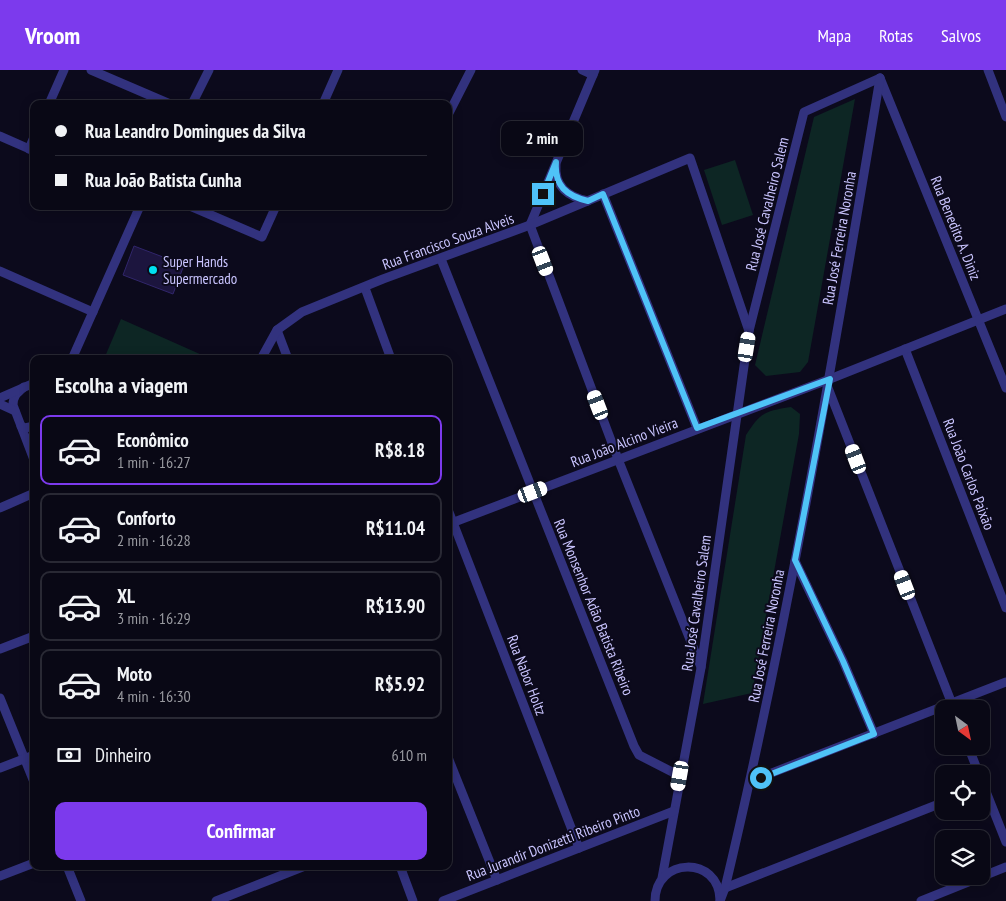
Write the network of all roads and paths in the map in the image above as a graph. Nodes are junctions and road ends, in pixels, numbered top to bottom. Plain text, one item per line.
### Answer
1 (64, 70) edge
2 (91, 70) edge
3 (209, 70) edge
4 (338, 70) edge
5 (471, 70) edge
6 (582, 70) edge
7 (988, 70) edge
8 (594, 73) edge
9 (880, 78) junction
10 (51, 100) edge
11 (161, 100) edge
12 (194, 100) edge
13 (324, 100) edge
14 (452, 107) edge
15 (1006, 117) edge
16 (0, 136) edge
17 (30, 150) edge
18 (690, 158) joint
19 (556, 162) junction
20 (603, 194) junction
21 (588, 201) junction
22 (138, 210) edge
23 (199, 210) edge
24 (274, 210) edge
25 (530, 225) junction
26 (441, 259) junction
27 (0, 271) edge
28 (365, 288) junction
29 (1006, 309) edge
30 (93, 312) junction
31 (978, 320) junction
32 (277, 330) junction
33 (749, 331) junction
34 (905, 349) junction
35 (74, 355) edge
36 (262, 355) edge
37 (286, 355) edge
38 (390, 355) edge
39 (829, 383) junction
40 (30, 385) edge
41 (24, 388) junction
42 (1006, 388) edge
43 (0, 398) edge
44 (0, 404) edge
45 (16, 411) junction
46 (736, 413) junction
47 (21, 426) junction
48 (30, 427) edge
49 (697, 428) junction
50 (30, 450) edge
51 (618, 459) junction
52 (533, 492) junction
53 (30, 495) edge
54 (0, 508) edge
55 (452, 523) edge
56 (452, 526) edge
57 (795, 560) junction
58 (1006, 608) edge
59 (30, 637) edge
60 (0, 648) edge
61 (701, 668) junction
62 (1006, 682) edge
63 (0, 698) edge
64 (951, 700) edge
65 (966, 700) edge
66 (935, 712) edge
67 (874, 734) junction
68 (30, 756) edge
69 (24, 758) junction
70 (0, 768) edge
71 (452, 768) edge
72 (30, 772) edge
73 (680, 776) junction
74 (751, 781) junction
75 (990, 803) edge
76 (935, 806) edge
77 (674, 811) junction
78 (1006, 842) edge
79 (579, 848) junction
80 (30, 865) edge
81 (1006, 867) edge
82 (69, 870) edge
83 (294, 870) edge
84 (401, 870) edge
85 (0, 876) edge
86 (662, 878) junction
87 (497, 880) junction
88 (725, 888) junction
89 (935, 898) edge
90 (81, 901) edge
91 (216, 901) edge
92 (413, 901) edge
93 (443, 901) edge
94 (654, 901) edge
95 (720, 901) edge
96 (921, 901) edge

1 - 10 street
2 - 11 street
3 - 12 street
4 - 13 street
5 - 14 street
6 - 8 street
7 - 15 street
8 - 19 street
9 - 31 street, Rua Benedito A. Diniz
9 - 33 street, Rua José Cavalheiro Salem
9 - 39 street, Rua José Ferreira Noronha
16 - 17 street
18 - 20 street, Rua Francisco Souza Alveis
18 - 33 street, Rua José Cavalheiro Salem
19 - 21 street
19 - 25 street
20 - 21 street, Rua Francisco Souza Alveis
20 - 49 street
21 - 25 street, Rua Francisco Souza Alveis
22 - 30 street
23 - 24 street
25 - 26 street, Rua Francisco Souza Alveis
25 - 51 street
26 - 28 street, Rua Francisco Souza Alveis
26 - 52 street, Rua Monsenhor Adão Batista Ribeiro
27 - 30 street
28 - 32 street, Rua Francisco Souza Alveis
28 - 38 street
29 - 31 street, Rua João Alcino Vieira
30 - 35 street
31 - 34 street, Rua João Alcino Vieira
31 - 42 street, Rua Benedito A. Diniz
32 - 36 street, Rua Francisco Souza Alveis
32 - 37 street
33 - 46 street, Rua José Cavalheiro Salem
34 - 39 street, Rua João Alcino Vieira
34 - 58 street, Rua João Carlos Paixão
39 - 46 street, Rua João Alcino Vieira
39 - 57 street, Rua José Ferreira Noronha
39 - 64 street
40 - 41 street
41 - 43 street
41 - 45 street
44 - 45 street
45 - 47 street
46 - 49 street, Rua João Alcino Vieira
46 - 61 street, Rua José Cavalheiro Salem
47 - 48 street
47 - 50 street
49 - 51 street, Rua João Alcino Vieira
51 - 52 street, Rua João Alcino Vieira
51 - 61 street
52 - 55 street, Rua João Alcino Vieira
52 - 73 street, Rua Monsenhor Adão Batista Ribeiro
53 - 54 street
56 - 79 street, Rua Nabor Holtz
57 - 67 street
57 - 74 street, Rua José Ferreira Noronha
59 - 60 street
61 - 73 street, Rua José Cavalheiro Salem
62 - 65 street
63 - 69 street
66 - 67 street
67 - 74 street
68 - 69 street
69 - 70 street
69 - 72 street
71 - 87 street
73 - 77 street, Rua José Cavalheiro Salem
74 - 88 street, Rua José Ferreira Noronha
75 - 78 street
76 - 88 street
77 - 79 street, Rua Jurandir Donizetti Ribeiro Pinto
77 - 86 street, Rua José Cavalheiro Salem
79 - 87 street, Rua Jurandir Donizetti Ribeiro Pinto
80 - 85 street
81 - 89 street
82 - 90 street
83 - 91 street
84 - 92 street
86 - 94 street, Rua José Cavalheiro Salem
86 - 95 street
87 - 93 street, Rua Jurandir Donizetti Ribeiro Pinto
88 - 95 street, Rua José Ferreira Noronha
89 - 96 street

